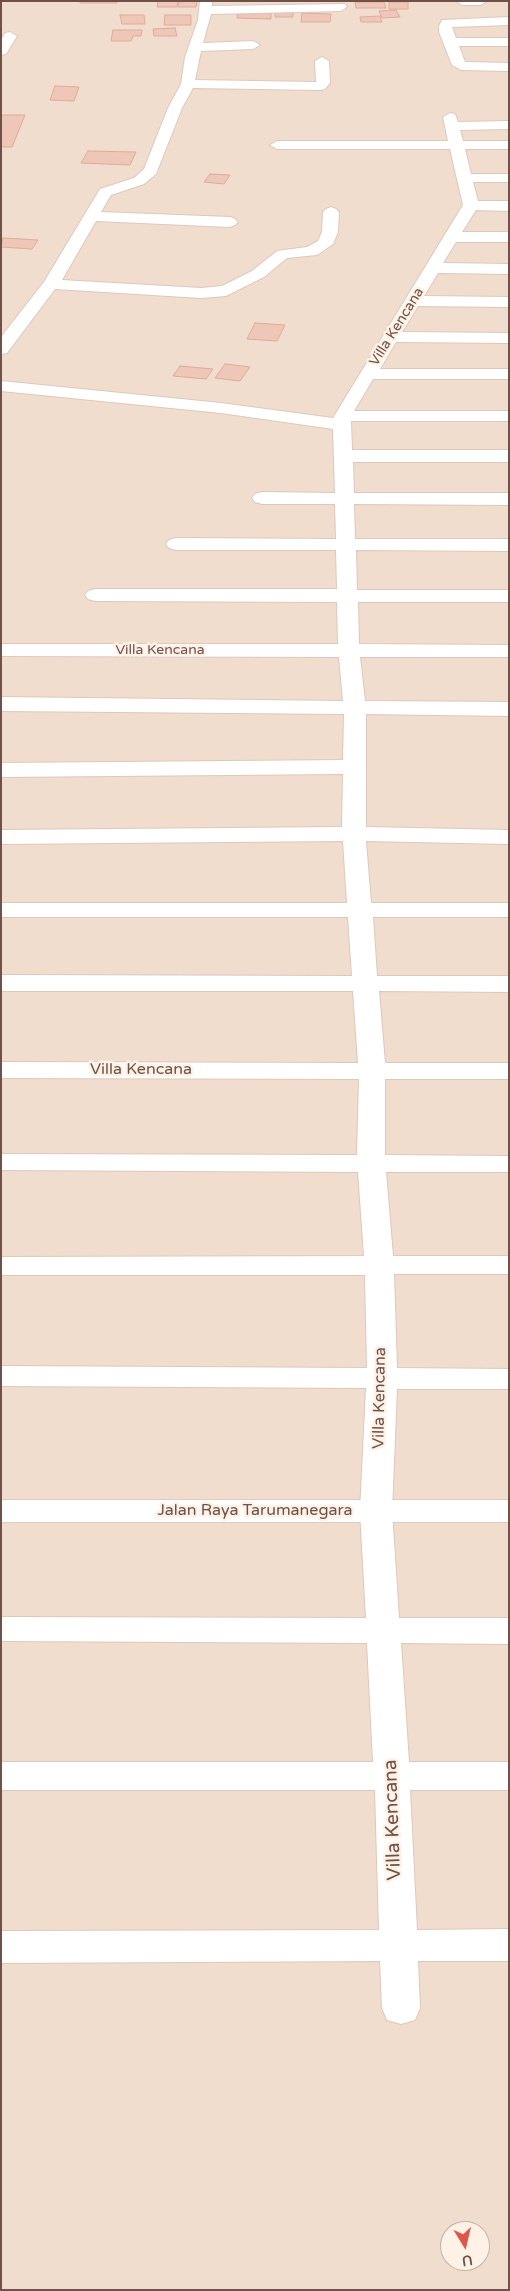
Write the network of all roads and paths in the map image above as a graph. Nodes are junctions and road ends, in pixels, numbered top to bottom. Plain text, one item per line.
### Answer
1 (462, 1) edge
2 (481, 1) edge
3 (205, 6) edge
4 (341, 7) dead end
5 (509, 21) edge
6 (10, 36) dead end
7 (451, 42) junction
8 (509, 42) edge
9 (252, 45) dead end
10 (195, 47) junction
11 (1, 51) edge
12 (322, 61) dead end
13 (509, 67) edge
14 (188, 84) junction
15 (509, 125) edge
16 (453, 129) junction
17 (277, 145) dead end
18 (509, 145) edge
19 (465, 178) junction
20 (509, 178) edge
21 (471, 205) junction
22 (509, 206) edge
23 (331, 212) dead end
24 (91, 216) junction
25 (230, 222) dead end
26 (509, 236) edge
27 (450, 237) junction
28 (434, 268) junction
29 (509, 268) edge
30 (51, 284) junction
31 (413, 301) junction
32 (509, 302) edge
33 (390, 337) junction
34 (509, 338) edge
35 (1, 349) edge
36 (368, 374) junction
37 (509, 374) edge
38 (1, 386) edge
39 (509, 416) edge
40 (342, 420) junction
41 (343, 456) junction
42 (509, 456) edge
43 (262, 498) dead end
44 (345, 498) junction
45 (509, 498) edge
46 (176, 544) dead end
47 (347, 544) junction
48 (509, 545) edge
49 (96, 595) dead end
50 (348, 596) junction
51 (509, 596) edge
52 (1, 650) edge
53 (349, 650) junction
54 (509, 650) edge
55 (1, 704) edge
56 (354, 707) junction
57 (509, 709) edge
58 (354, 767) junction
59 (1, 770) edge
60 (354, 834) junction
61 (509, 836) edge
62 (1, 837) edge
63 (1, 910) edge
64 (361, 910) junction
65 (509, 910) edge
66 (1, 983) edge
67 (366, 984) junction
68 (509, 984) edge
69 (1, 1070) edge
70 (372, 1071) junction
71 (509, 1071) edge
72 (1, 1162) edge
73 (371, 1164) junction
74 (509, 1164) edge
75 (379, 1265) junction
76 (509, 1265) edge
77 (1, 1266) edge
78 (1, 1376) edge
79 (382, 1379) junction
80 (509, 1379) edge
81 (1, 1511) edge
82 (376, 1511) junction
83 (509, 1511) edge
84 (1, 1629) edge
85 (509, 1631) edge
86 (385, 1632) junction
87 (1, 1776) edge
88 (509, 1776) edge
89 (392, 1777) junction
90 (509, 1945) edge
91 (398, 1946) junction
92 (1, 1948) edge
93 (401, 2008) dead end

1 - 2 street
3 - 4 street
3 - 10 street
5 - 7 street
6 - 11 street
7 - 8 street
7 - 13 street
9 - 10 street
10 - 14 street
12 - 14 street
14 - 24 street
15 - 16 street
16 - 17 street
16 - 18 street
16 - 19 street
19 - 20 street
19 - 21 street
21 - 22 street
21 - 27 street, Villa Kencana
23 - 30 street
24 - 25 street
24 - 30 street
26 - 27 street
27 - 28 street, Villa Kencana
28 - 29 street
28 - 31 street, Villa Kencana
30 - 35 street
31 - 32 street
31 - 33 street, Villa Kencana
33 - 34 street
33 - 36 street, Villa Kencana
36 - 37 street
36 - 40 street, Villa Kencana
38 - 40 street
39 - 40 street
40 - 41 street, Villa Kencana
41 - 42 street
41 - 44 street, Villa Kencana
43 - 44 street
44 - 45 street
44 - 47 street, Villa Kencana
46 - 47 street
47 - 48 street
47 - 50 street, Villa Kencana
49 - 50 street
50 - 51 street
50 - 53 street, Villa Kencana
52 - 53 street, Villa Kencana
53 - 54 street, Villa Kencana
53 - 56 street, Villa Kencana
55 - 56 street
56 - 57 street
56 - 58 street, Villa Kencana
58 - 59 street
58 - 60 street, Villa Kencana
60 - 61 street
60 - 62 street
60 - 64 street, Villa Kencana
63 - 64 street
64 - 65 street
64 - 67 street, Villa Kencana
66 - 67 street
67 - 68 street
67 - 70 street, Villa Kencana
69 - 70 street, Villa Kencana
70 - 71 street, Villa Kencana
70 - 73 street, Villa Kencana
72 - 73 street
73 - 74 street
73 - 75 street, Villa Kencana
75 - 76 street
75 - 77 street
75 - 79 street, Villa Kencana
78 - 79 street
79 - 80 street
79 - 82 street, Villa Kencana
81 - 82 street, Jalan Raya Tarumanegara
82 - 83 street, Jalan Raya Tarumanegara
82 - 86 street, Villa Kencana
84 - 86 street
85 - 86 street
86 - 89 street, Villa Kencana
87 - 89 street
88 - 89 street
89 - 91 street, Villa Kencana
90 - 91 street
91 - 92 street
91 - 93 street, Villa Kencana

